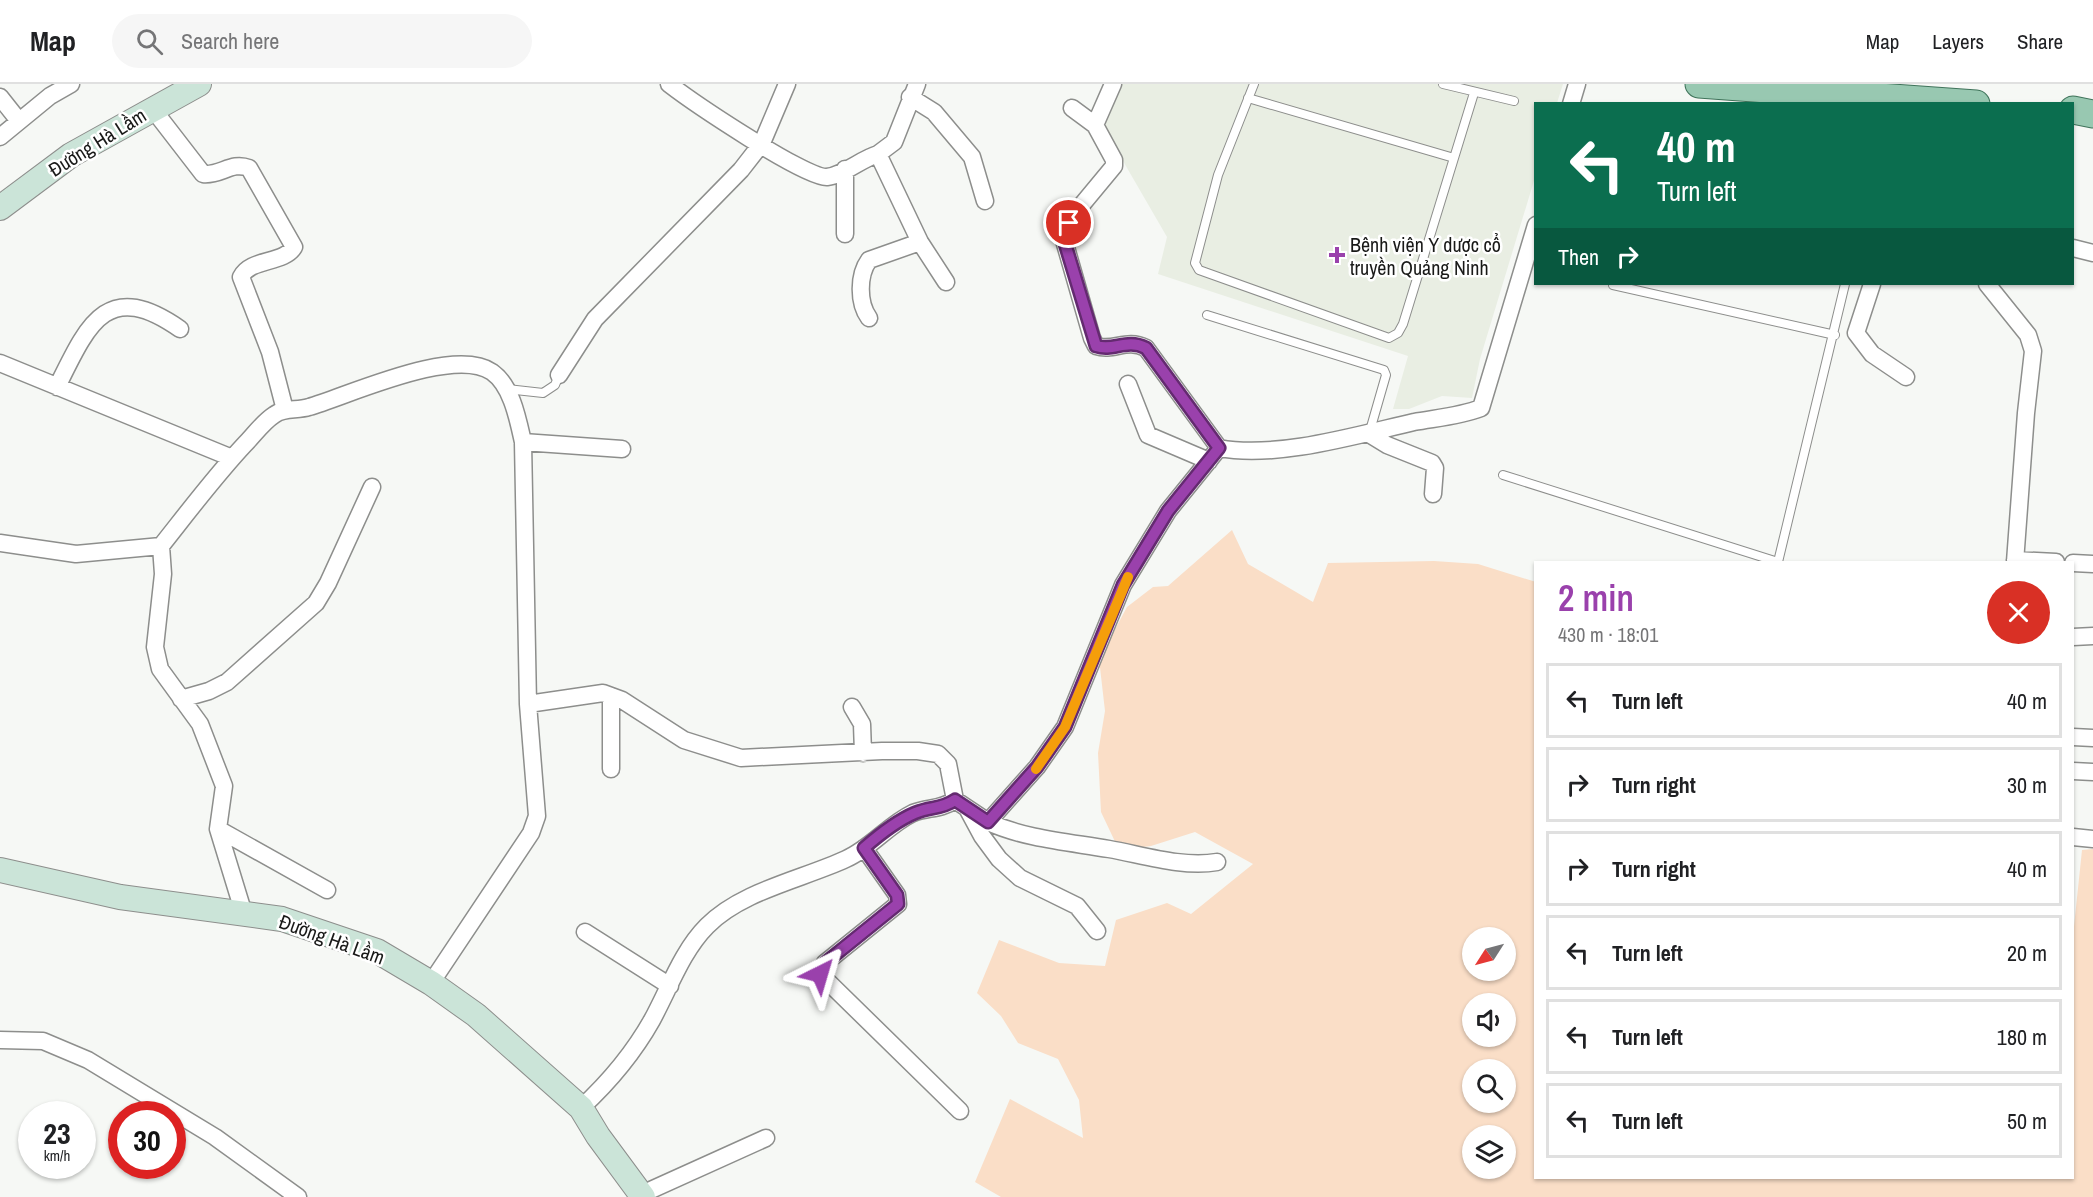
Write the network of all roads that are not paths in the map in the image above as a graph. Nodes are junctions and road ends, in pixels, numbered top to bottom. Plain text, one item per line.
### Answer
1 (71, 84) edge
2 (669, 84) edge
3 (787, 84) edge
4 (1113, 84) edge
5 (1254, 84) edge
6 (1443, 84) edge
7 (1577, 84) edge
8 (1699, 84) edge
9 (192, 86) edge
10 (1736, 86) edge
11 (914, 91) edge
12 (1474, 93) junction
13 (0, 97) edge
14 (1248, 98) junction
15 (1514, 101) dead end
16 (1572, 102) edge
17 (1938, 102) edge
18 (152, 108) junction
19 (1072, 108) dead end
20 (2074, 110) edge
21 (2093, 114) edge
22 (19, 121) junction
23 (1095, 125) junction
24 (0, 136) edge
25 (762, 143) junction
26 (878, 154) junction
27 (1454, 158) junction
28 (845, 169) junction
29 (985, 201) dead end
30 (0, 208) edge
31 (1534, 232) edge
32 (845, 234) dead end
33 (920, 242) junction
34 (2074, 248) edge
35 (2093, 253) edge
36 (946, 282) dead end
37 (1613, 285) edge
38 (1845, 285) edge
39 (1872, 285) edge
40 (1988, 285) edge
41 (1207, 315) dead end
42 (869, 318) dead end
43 (180, 329) dead end
44 (1835, 335) junction
45 (0, 363) edge
46 (559, 375) joint
47 (1906, 377) dead end
48 (1128, 384) dead end
49 (57, 387) junction
50 (506, 389) junction
51 (285, 410) junction
52 (1369, 434) junction
53 (523, 442) junction
54 (622, 449) dead end
55 (1214, 455) junction
56 (232, 458) junction
57 (1503, 475) dead end
58 (372, 487) dead end
59 (1433, 494) dead end
60 (0, 543) edge
61 (161, 546) junction
62 (1775, 561) edge
63 (1778, 561) edge
64 (2015, 561) edge
65 (2074, 563) edge
66 (2093, 564) edge
67 (2093, 636) edge
68 (2074, 637) edge
69 (611, 696) junction
70 (181, 699) junction
71 (528, 704) junction
72 (852, 707) dead end
73 (2074, 737) edge
74 (2093, 738) edge
75 (862, 753) junction
76 (611, 769) dead end
77 (2074, 771) edge
78 (2093, 772) edge
79 (962, 805) junction
80 (988, 822) junction
81 (218, 829) junction
82 (2074, 837) edge
83 (2093, 840) edge
84 (864, 848) junction
85 (1218, 862) dead end
86 (0, 870) edge
87 (327, 890) dead end
88 (244, 914) junction
89 (1097, 931) dead end
90 (585, 932) dead end
91 (430, 983) junction
92 (670, 986) junction
93 (0, 1040) edge
94 (581, 1108) junction
95 (960, 1111) dead end
96 (766, 1138) dead end
97 (643, 1196) edge
98 (298, 1197) edge

1 - 22 street
2 - 25 street
3 - 25 street
4 - 23 street
5 - 14 lane
6 - 12 lane
7 - 16 street
8 - 10 main road
9 - 18 main road, Đường Hà Lầm
10 - 17 main road
11 - 26 street
11 - 29 street
12 - 15 lane
12 - 27 lane
13 - 22 street
14 - 27 lane
14 - 27 lane
18 - 30 main road, Đường Hà Lầm
18 - 51 street
19 - 23 street
20 - 21 main road
22 - 24 street
23 - 55 street
25 - 28 street
25 - 46 street
26 - 28 street
26 - 33 street
28 - 32 street
31 - 52 street
33 - 36 street
33 - 42 street
34 - 35 street
37 - 44 lane
38 - 44 lane
39 - 47 street
40 - 64 street
41 - 52 lane
43 - 49 street
44 - 63 lane
45 - 49 street
46 - 50 lane
48 - 55 street
49 - 56 street
50 - 51 street
50 - 53 street
51 - 56 street
52 - 55 street
52 - 59 street
53 - 54 street
53 - 71 street
55 - 80 street
56 - 61 street
57 - 62 lane
58 - 70 street
60 - 61 street
61 - 70 street
65 - 66 street
67 - 68 street
69 - 71 street
69 - 75 street
69 - 76 street
70 - 81 street
71 - 91 street
72 - 75 street
73 - 74 street
75 - 79 street
77 - 78 street
79 - 80 street
79 - 84 street
79 - 89 street
80 - 85 street
81 - 87 street
81 - 88 street
82 - 83 street
84 - 92 street
84 - 95 street
86 - 88 main road, Đường Hà Lầm
88 - 91 main road, Đường Hà Lầm
90 - 92 street
91 - 94 main road, Đường Hà Lầm
92 - 94 street
93 - 98 street
94 - 97 main road, Đường Hà Lầm
96 - 97 street

